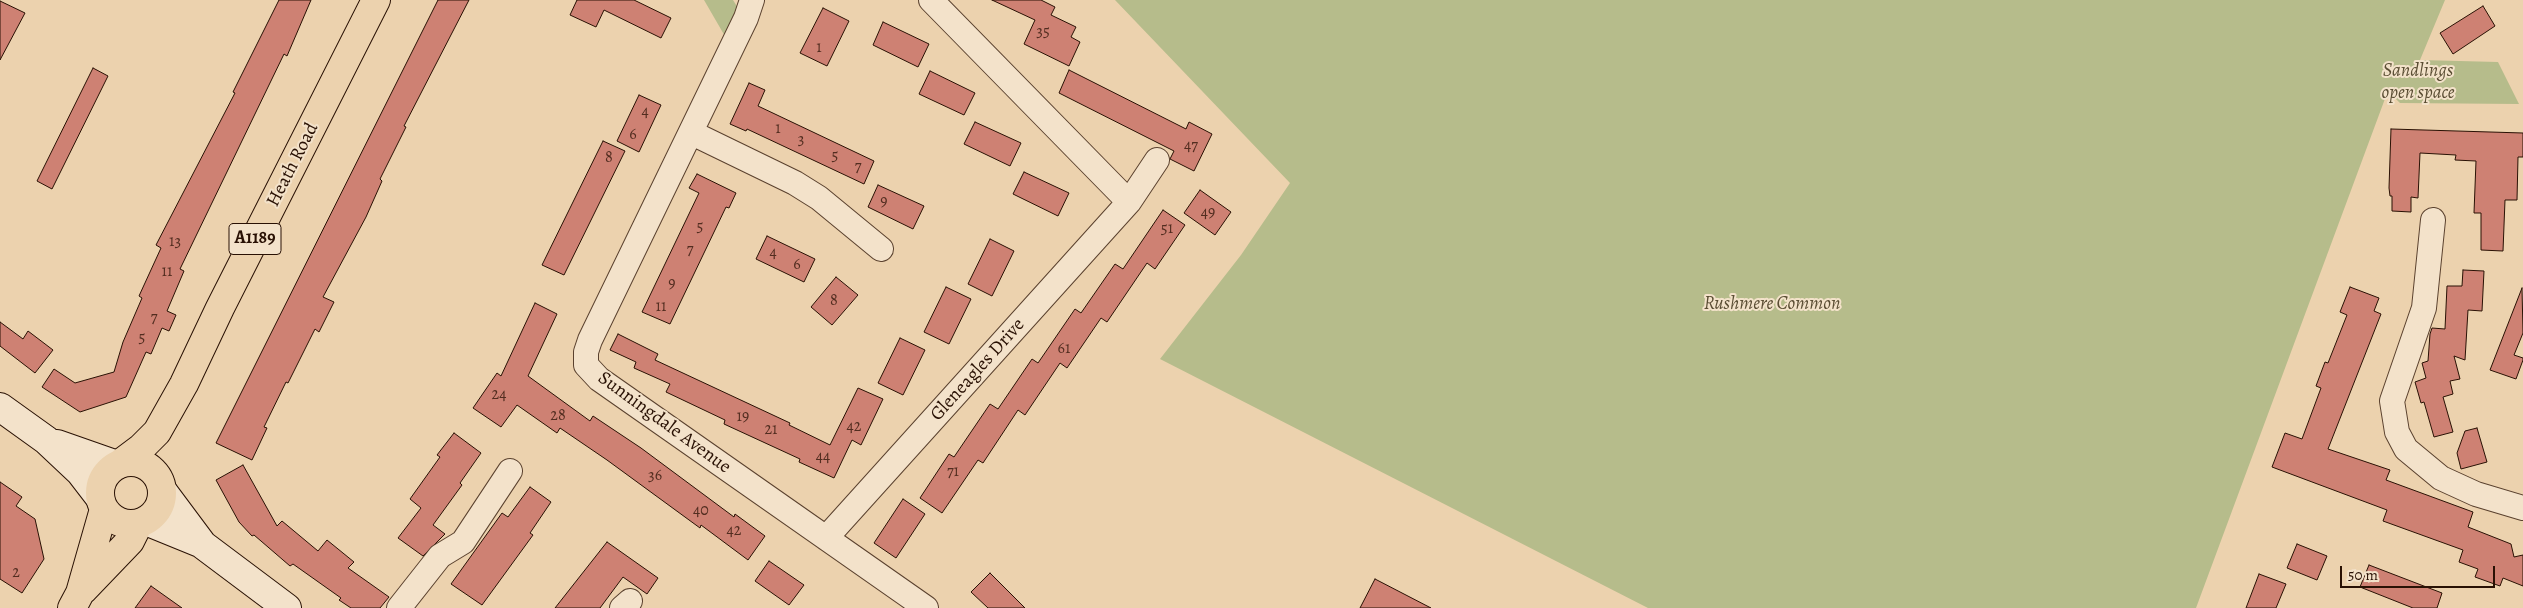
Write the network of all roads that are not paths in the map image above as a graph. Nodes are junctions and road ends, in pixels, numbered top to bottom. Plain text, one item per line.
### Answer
1 (376, 0) edge
2 (752, 0) edge
3 (931, 0) edge
4 (692, 133) junction
5 (1157, 160) dead end
6 (1129, 202) junction
7 (2433, 220) dead end
8 (881, 250) dead end
9 (184, 384) junction
10 (0, 407) edge
11 (46, 440) junction
12 (119, 464) junction
13 (510, 471) dead end
14 (161, 486) junction
15 (102, 503) junction
16 (2523, 508) edge
17 (142, 522) junction
18 (826, 538) junction
19 (203, 545) junction
20 (76, 601) edge
21 (287, 608) edge
22 (399, 608) edge
23 (926, 608) edge

1 - 9 main road, Heath Road / A1189
2 - 4 street, Sunningdale Avenue
3 - 6 street
4 - 8 street
4 - 18 street, Sunningdale Avenue
5 - 6 street, Gleneagles Drive
6 - 18 street, Gleneagles Drive
7 - 16 street
9 - 12 main road, Heath Road
9 - 14 main road, Heath Road / A1189
10 - 11 street
11 - 12 street
11 - 15 street
12 - 14 main road
12 - 15 main road
13 - 22 street
14 - 17 main road
14 - 19 street
15 - 17 main road
15 - 20 main road
17 - 19 street
17 - 20 main road
18 - 23 street, Sunningdale Avenue
19 - 21 street

